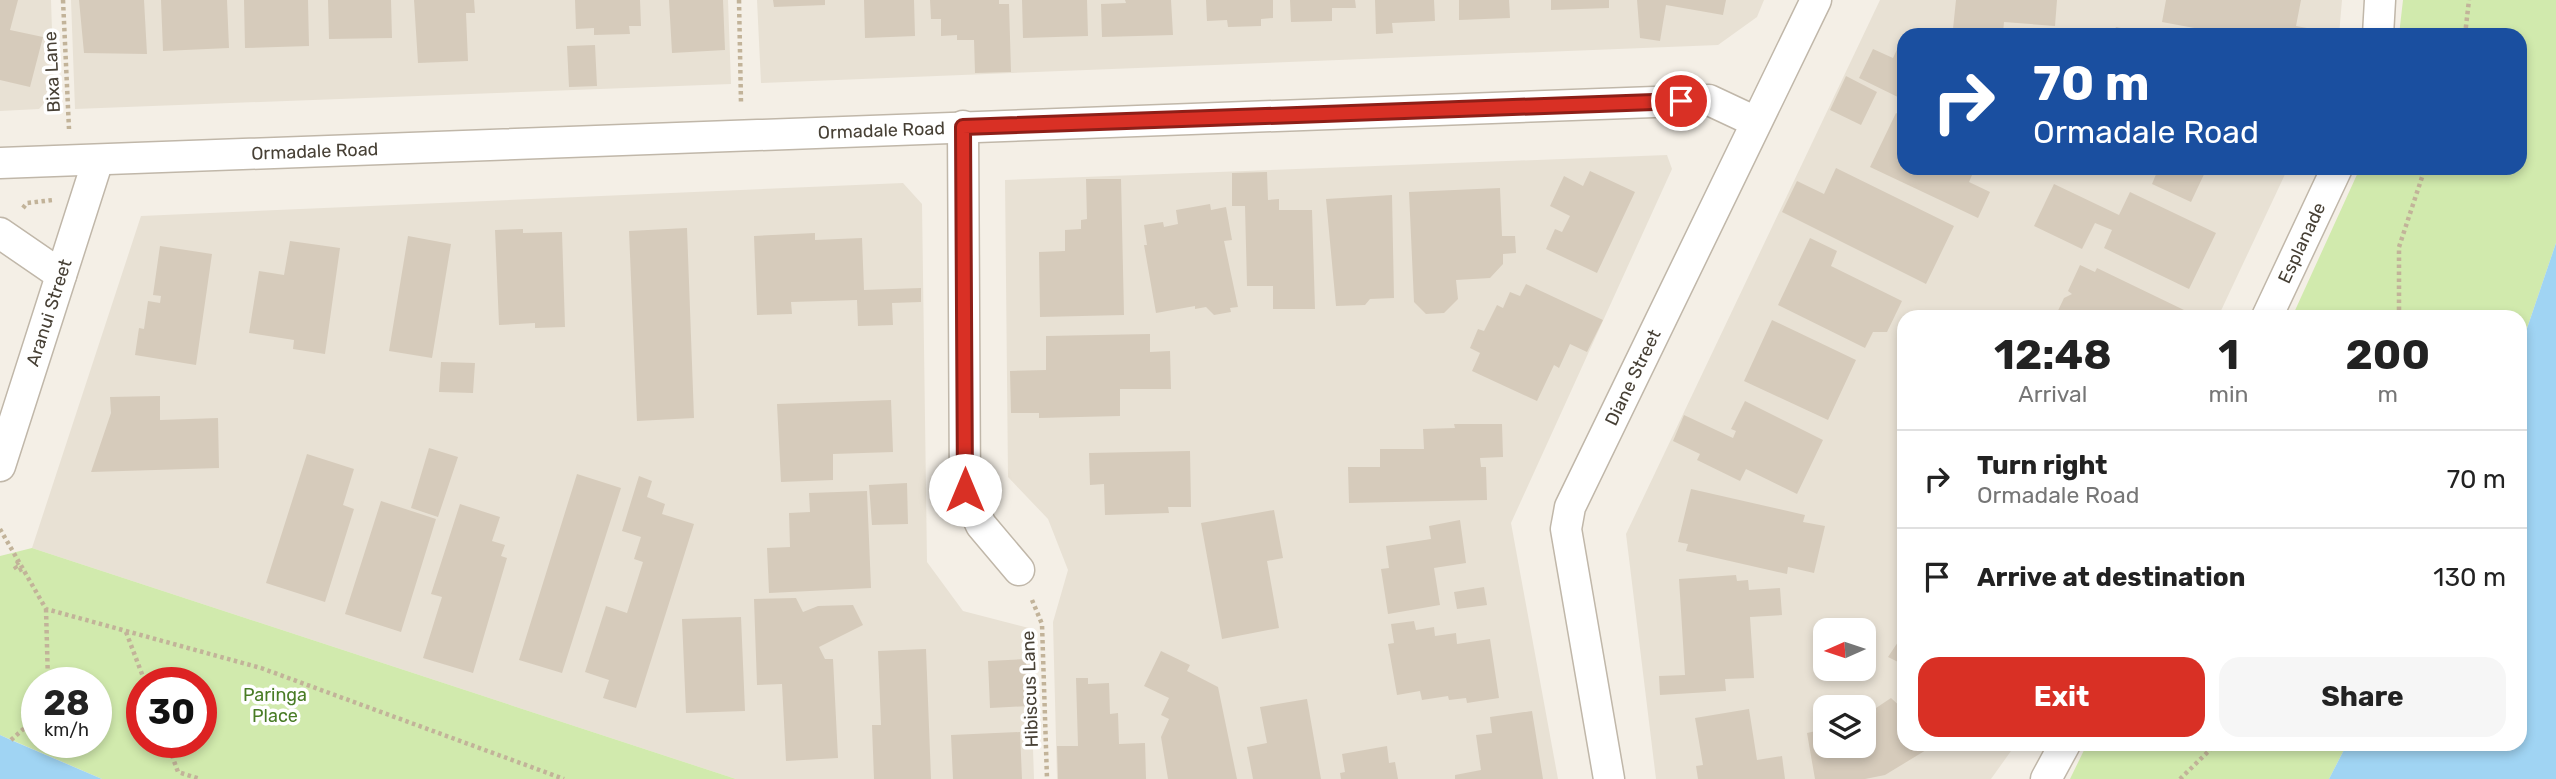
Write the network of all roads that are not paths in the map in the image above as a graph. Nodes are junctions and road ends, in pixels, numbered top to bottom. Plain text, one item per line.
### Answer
1 (1816, 0) edge
2 (2380, 0) edge
3 (2378, 28) edge
4 (1756, 122) junction
5 (963, 127) junction
6 (98, 160) junction
7 (0, 163) edge
8 (2334, 175) edge
9 (0, 233) edge
10 (61, 275) junction
11 (2270, 310) edge
12 (0, 466) edge
13 (1019, 570) dead end
14 (2061, 751) edge
15 (1609, 779) edge
16 (2046, 779) edge

1 - 4 street, Diane Street
2 - 3 street
4 - 5 street, Ormadale Road
4 - 15 street, Diane Street
5 - 6 street, Ormadale Road
5 - 13 street
6 - 7 street, Ormadale Road
6 - 10 street, Aranui Street
8 - 11 street, Esplanade
9 - 10 street
10 - 12 street, Aranui Street
14 - 16 street

